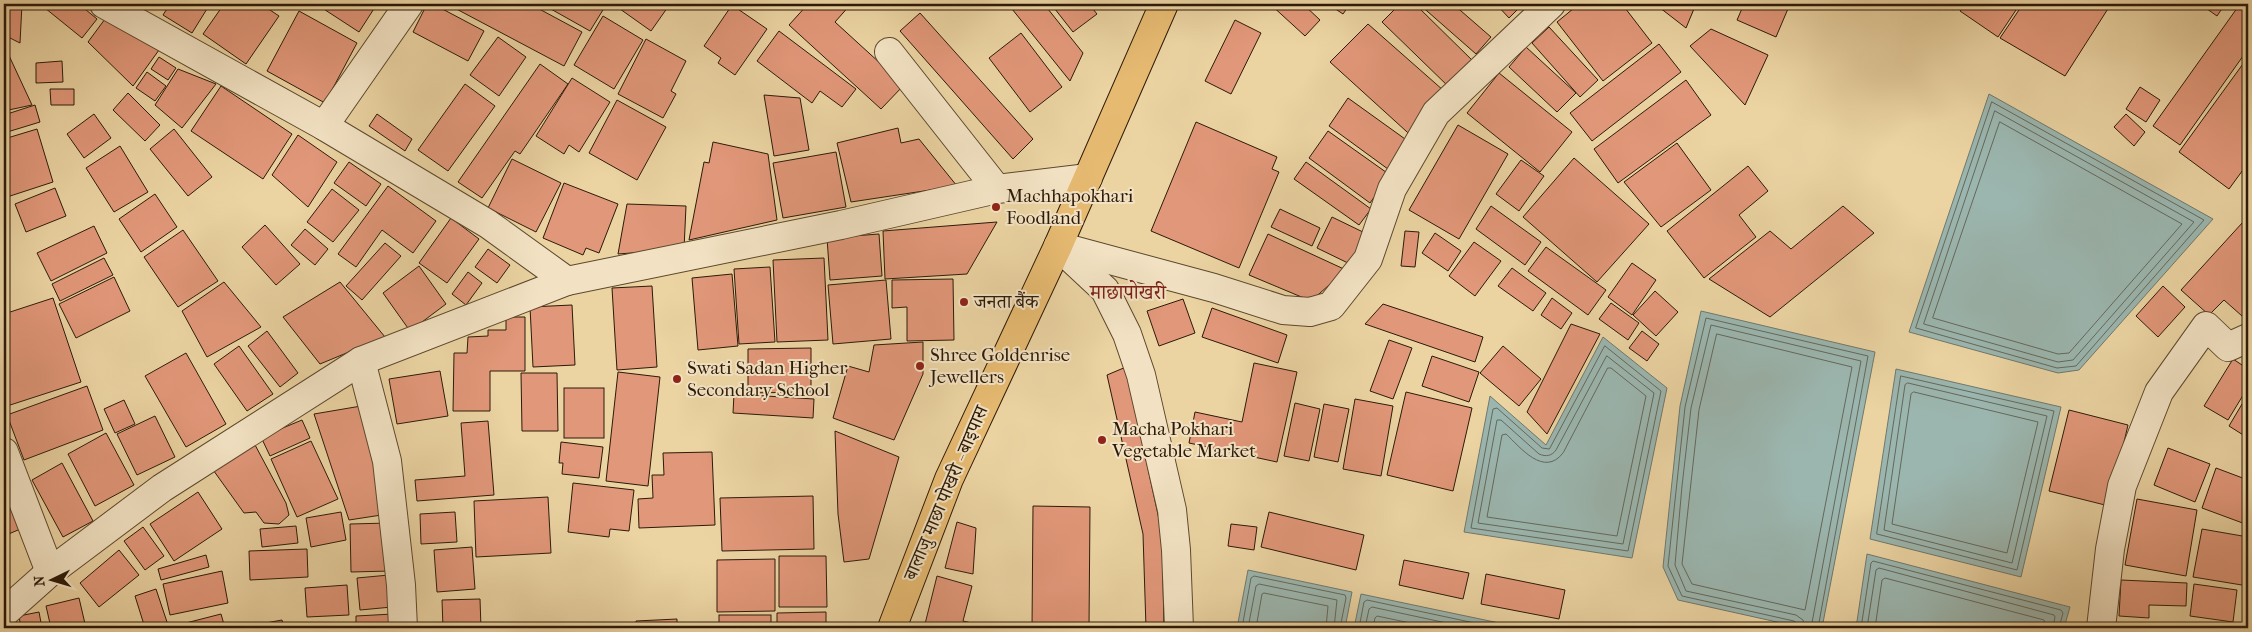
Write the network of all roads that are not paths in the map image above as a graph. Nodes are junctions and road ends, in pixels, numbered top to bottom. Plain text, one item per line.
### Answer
1 (104, 4) edge
2 (409, 4) edge
3 (1164, 4) edge
4 (1552, 4) edge
5 (889, 52) dead end
6 (324, 126) junction
7 (1088, 178) junction
8 (997, 189) junction
9 (1058, 246) junction
10 (567, 281) junction
11 (2248, 338) edge
12 (361, 361) junction
13 (4, 452) edge
14 (50, 572) junction
15 (4, 613) edge
16 (403, 628) edge
17 (892, 628) edge
18 (1179, 628) edge
19 (2101, 628) edge

1 - 6 street
2 - 6 street
3 - 7 main road, बालाजु माछा पोखरी - बाइपास
4 - 9 street
5 - 8 street
6 - 10 street
7 - 8 street
7 - 9 main road, बालाजु माछा पोखरी - बाइपास
8 - 10 street
9 - 17 main road, बालाजु माछा पोखरी - बाइपास
9 - 18 street
10 - 12 street
11 - 19 street
12 - 14 street
12 - 16 street
13 - 14 street
14 - 15 street

